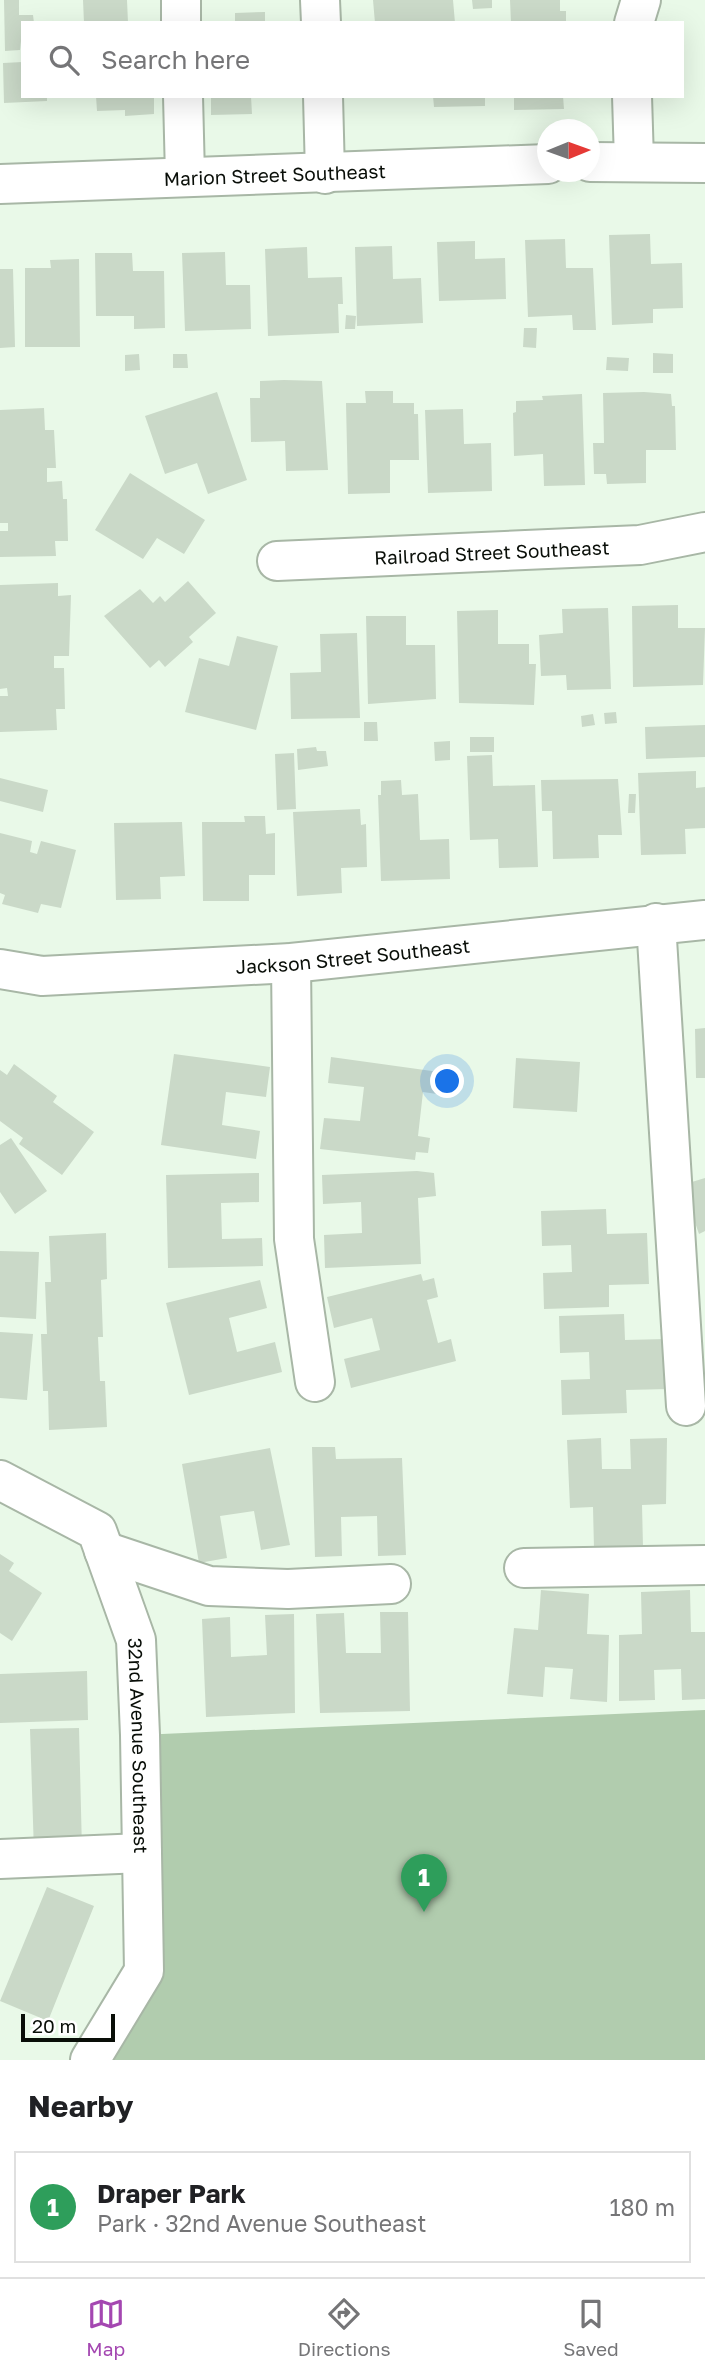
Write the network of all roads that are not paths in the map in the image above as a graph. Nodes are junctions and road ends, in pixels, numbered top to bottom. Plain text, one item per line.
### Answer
1 (181, 0) edge
2 (320, 0) edge
3 (640, 0) edge
4 (181, 21) edge
5 (321, 21) edge
6 (635, 21) edge
7 (183, 98) edge
8 (323, 98) edge
9 (632, 98) edge
10 (634, 160) junction
11 (600, 162) edge
12 (705, 163) edge
13 (537, 164) edge
14 (325, 174) junction
15 (185, 176) junction
16 (0, 184) edge
17 (705, 532) edge
18 (277, 561) dead end
19 (705, 920) edge
20 (656, 923) junction
21 (291, 963) junction
22 (0, 969) edge
23 (315, 1382) dead end
24 (687, 1406) dead end
25 (0, 1480) edge
26 (104, 1551) junction
27 (705, 1565) edge
28 (524, 1568) dead end
29 (391, 1584) dead end
30 (142, 1853) junction
31 (0, 1859) edge
32 (90, 2060) edge

1 - 4 street
2 - 5 street
3 - 6 street
7 - 15 street
8 - 14 street
9 - 10 street
10 - 11 street
10 - 12 street
13 - 14 street, Marion Street Southeast
14 - 15 street, Marion Street Southeast
15 - 16 street, Marion Street Southeast
17 - 18 street, Railroad Street Southeast
19 - 20 street, Jackson Street Southeast
20 - 21 street, Jackson Street Southeast
20 - 24 street
21 - 22 street, Jackson Street Southeast
21 - 23 street
25 - 26 street, 32nd Avenue Southeast
26 - 29 street
26 - 30 street, 32nd Avenue Southeast
27 - 28 street
30 - 31 street
30 - 32 street, 32nd Avenue Southeast

